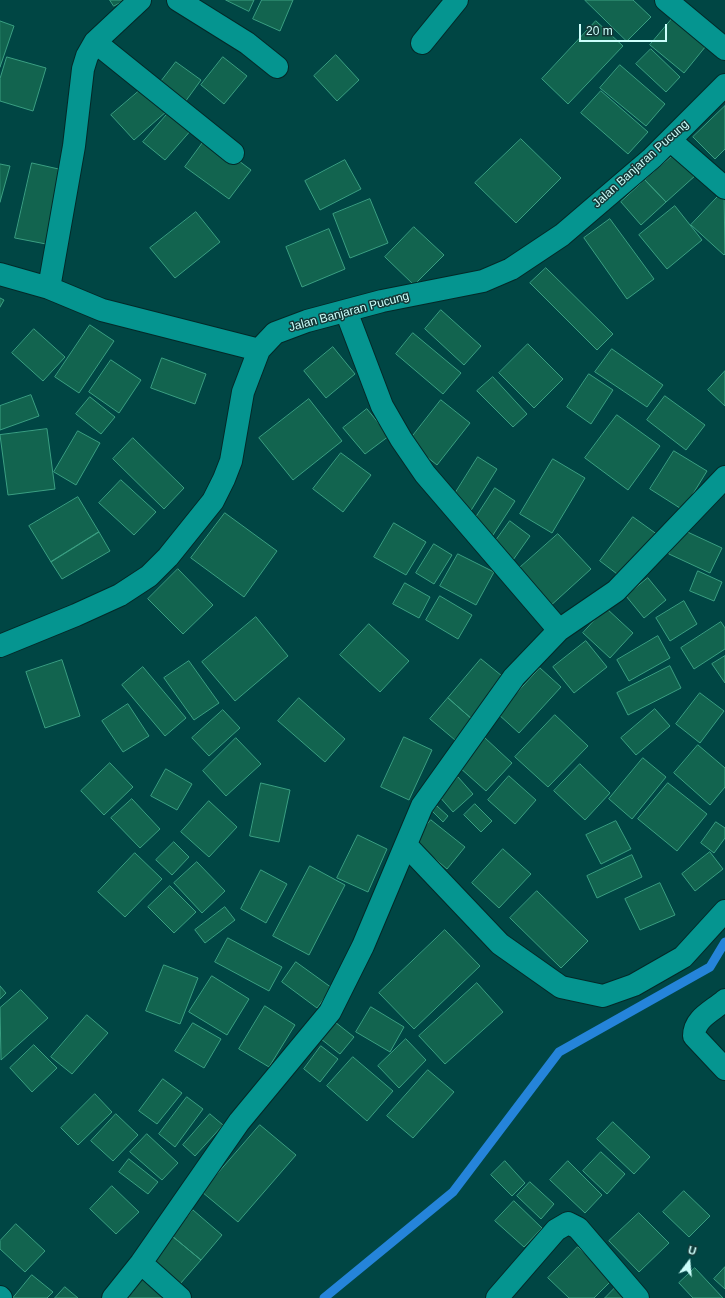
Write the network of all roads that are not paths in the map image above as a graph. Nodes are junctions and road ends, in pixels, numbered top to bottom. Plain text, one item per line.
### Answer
1 (140, 0) edge
2 (178, 0) edge
3 (457, 0) edge
4 (666, 0) edge
5 (95, 42) junction
6 (422, 43) dead end
7 (725, 49) edge
8 (277, 67) dead end
9 (725, 85) edge
10 (670, 140) junction
11 (233, 153) dead end
12 (725, 188) edge
13 (0, 274) edge
14 (49, 288) junction
15 (346, 311) junction
16 (259, 350) junction
17 (725, 477) edge
18 (559, 630) junction
19 (0, 646) edge
20 (406, 845) junction
21 (725, 911) edge
22 (725, 1000) edge
23 (725, 1069) edge
24 (141, 1264) junction
25 (113, 1298) edge
26 (180, 1298) edge
27 (497, 1298) edge
28 (638, 1298) edge

1 - 5 street
2 - 8 street
3 - 6 street
4 - 7 street
5 - 11 street
5 - 14 street
9 - 10 street, Jalan Banjaran Pucung
10 - 12 street
10 - 15 street, Jalan Banjaran Pucung
13 - 14 street
14 - 16 street
15 - 16 street, Jalan Banjaran Pucung
15 - 18 street
16 - 19 street, Jalan Banjaran Pucung
17 - 18 street
18 - 20 street
20 - 21 street
20 - 24 street
22 - 23 street
24 - 25 street
24 - 26 street
27 - 28 street

